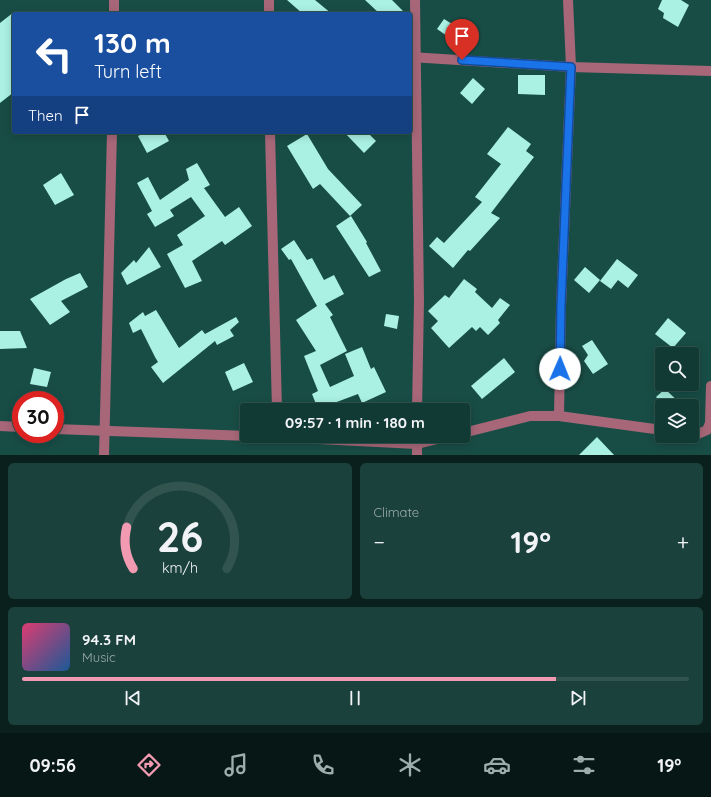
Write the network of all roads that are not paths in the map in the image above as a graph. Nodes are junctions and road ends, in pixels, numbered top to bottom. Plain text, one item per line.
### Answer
1 (114, 0) edge
2 (269, 0) edge
3 (415, 0) edge
4 (568, 0) edge
5 (114, 12) edge
6 (269, 12) edge
7 (413, 57) edge
8 (571, 67) junction
9 (711, 71) edge
10 (112, 134) edge
11 (270, 134) edge
12 (711, 386) edge
13 (277, 403) edge
14 (417, 403) edge
15 (559, 416) junction
16 (0, 426) edge
17 (12, 427) edge
18 (64, 429) edge
19 (655, 429) edge
20 (106, 431) junction
21 (470, 431) edge
22 (699, 434) edge
23 (240, 436) edge
24 (417, 443) edge
25 (104, 455) edge
26 (418, 455) edge

1 - 5 street
2 - 6 street
3 - 7 street
4 - 8 street
7 - 8 street
7 - 14 street
8 - 9 street
8 - 15 street
10 - 20 street
11 - 13 street
12 - 22 street
15 - 19 street
15 - 21 street
16 - 17 street
18 - 20 street
20 - 23 street
20 - 25 street
24 - 26 street

